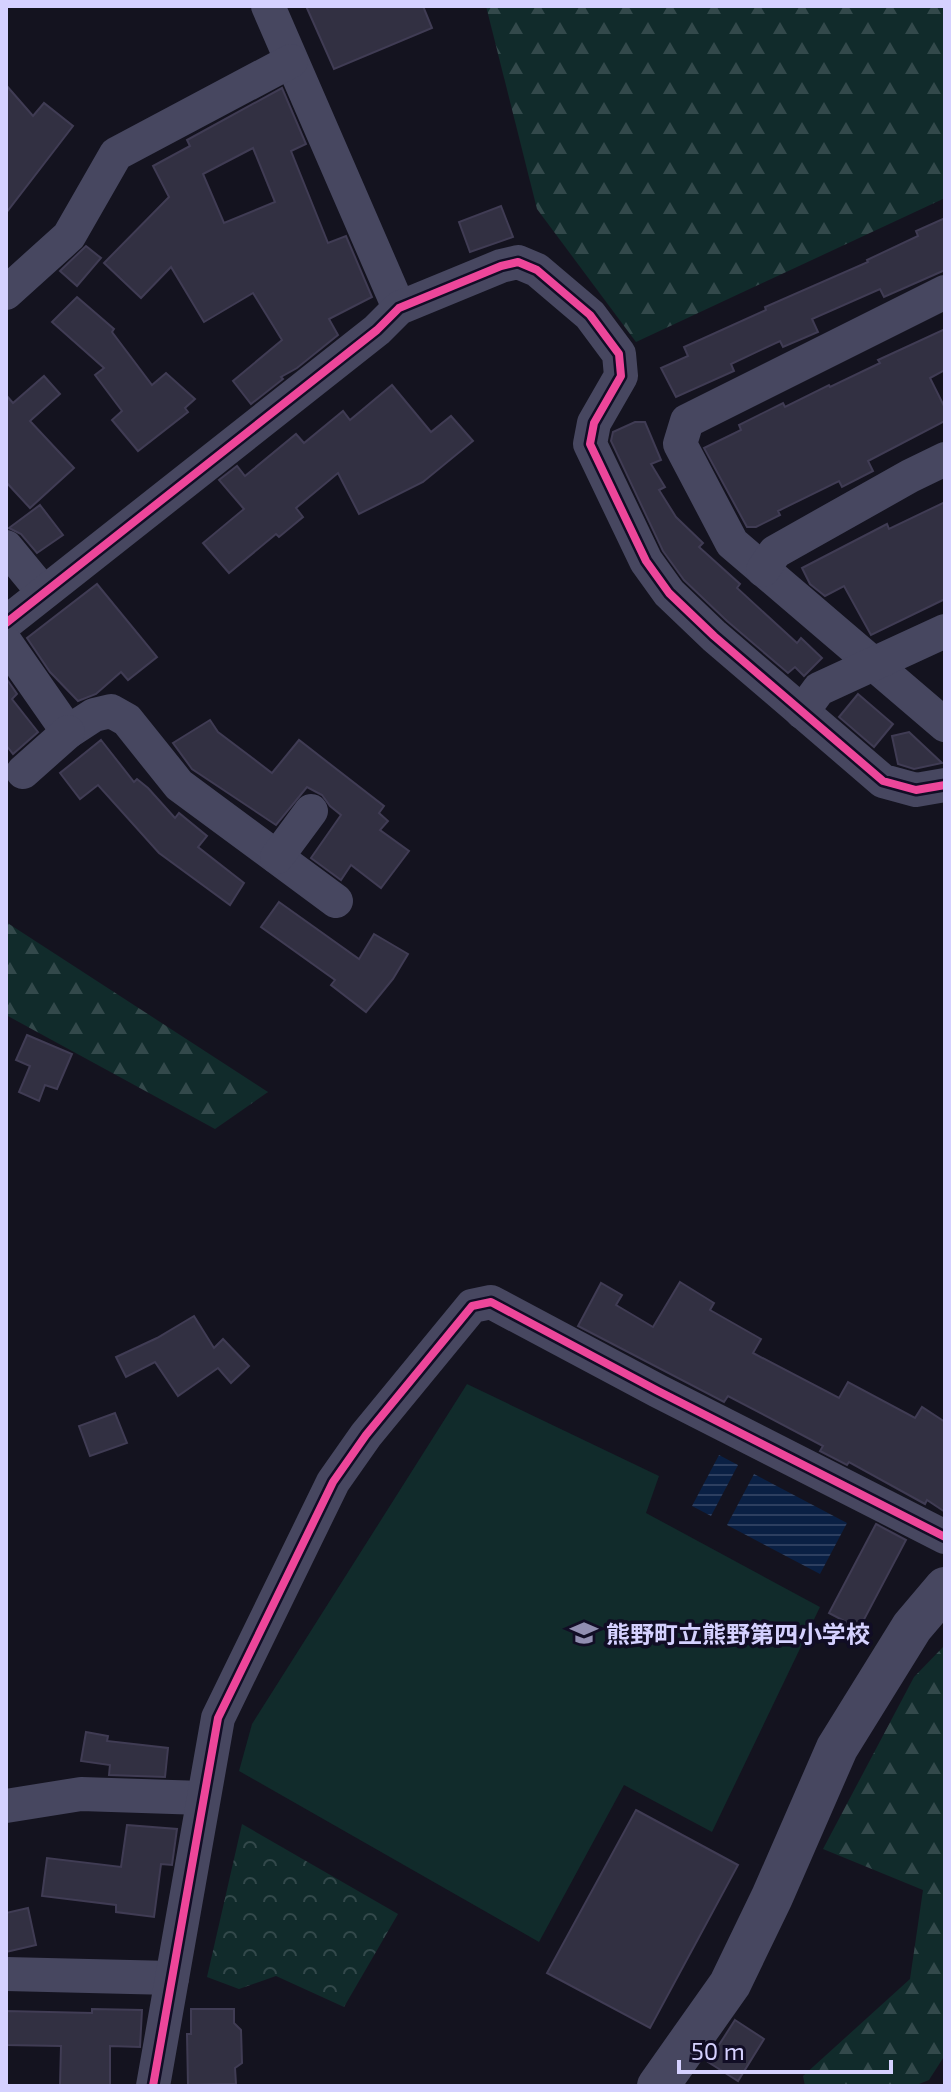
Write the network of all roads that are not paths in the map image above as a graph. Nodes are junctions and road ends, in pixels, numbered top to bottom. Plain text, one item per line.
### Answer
1 (268, 6) edge
2 (291, 61) junction
3 (945, 292) edge
4 (6, 293) edge
5 (399, 308) junction
6 (945, 459) edge
7 (6, 547) edge
8 (763, 570) junction
9 (43, 592) junction
10 (6, 623) edge
11 (945, 631) edge
12 (6, 643) edge
13 (873, 663) junction
14 (802, 712) junction
15 (945, 725) edge
16 (68, 732) junction
17 (23, 772) dead end
18 (945, 785) edge
19 (311, 811) dead end
20 (277, 857) junction
21 (336, 901) dead end
22 (945, 1537) edge
23 (945, 1588) edge
24 (203, 1798) junction
25 (6, 1806) edge
26 (6, 1974) edge
27 (172, 1978) junction
28 (153, 2086) edge
29 (658, 2086) edge

1 - 2 street
2 - 4 street
2 - 5 street
3 - 8 street
5 - 9 street
5 - 14 street
6 - 8 street
7 - 9 street
8 - 13 street
9 - 10 street
11 - 13 street
12 - 16 street
13 - 14 street
13 - 15 street
14 - 18 street
16 - 17 street
16 - 20 street
19 - 20 street
20 - 21 street
22 - 24 street
23 - 29 street
24 - 25 street
24 - 27 street
26 - 27 street
27 - 28 street

